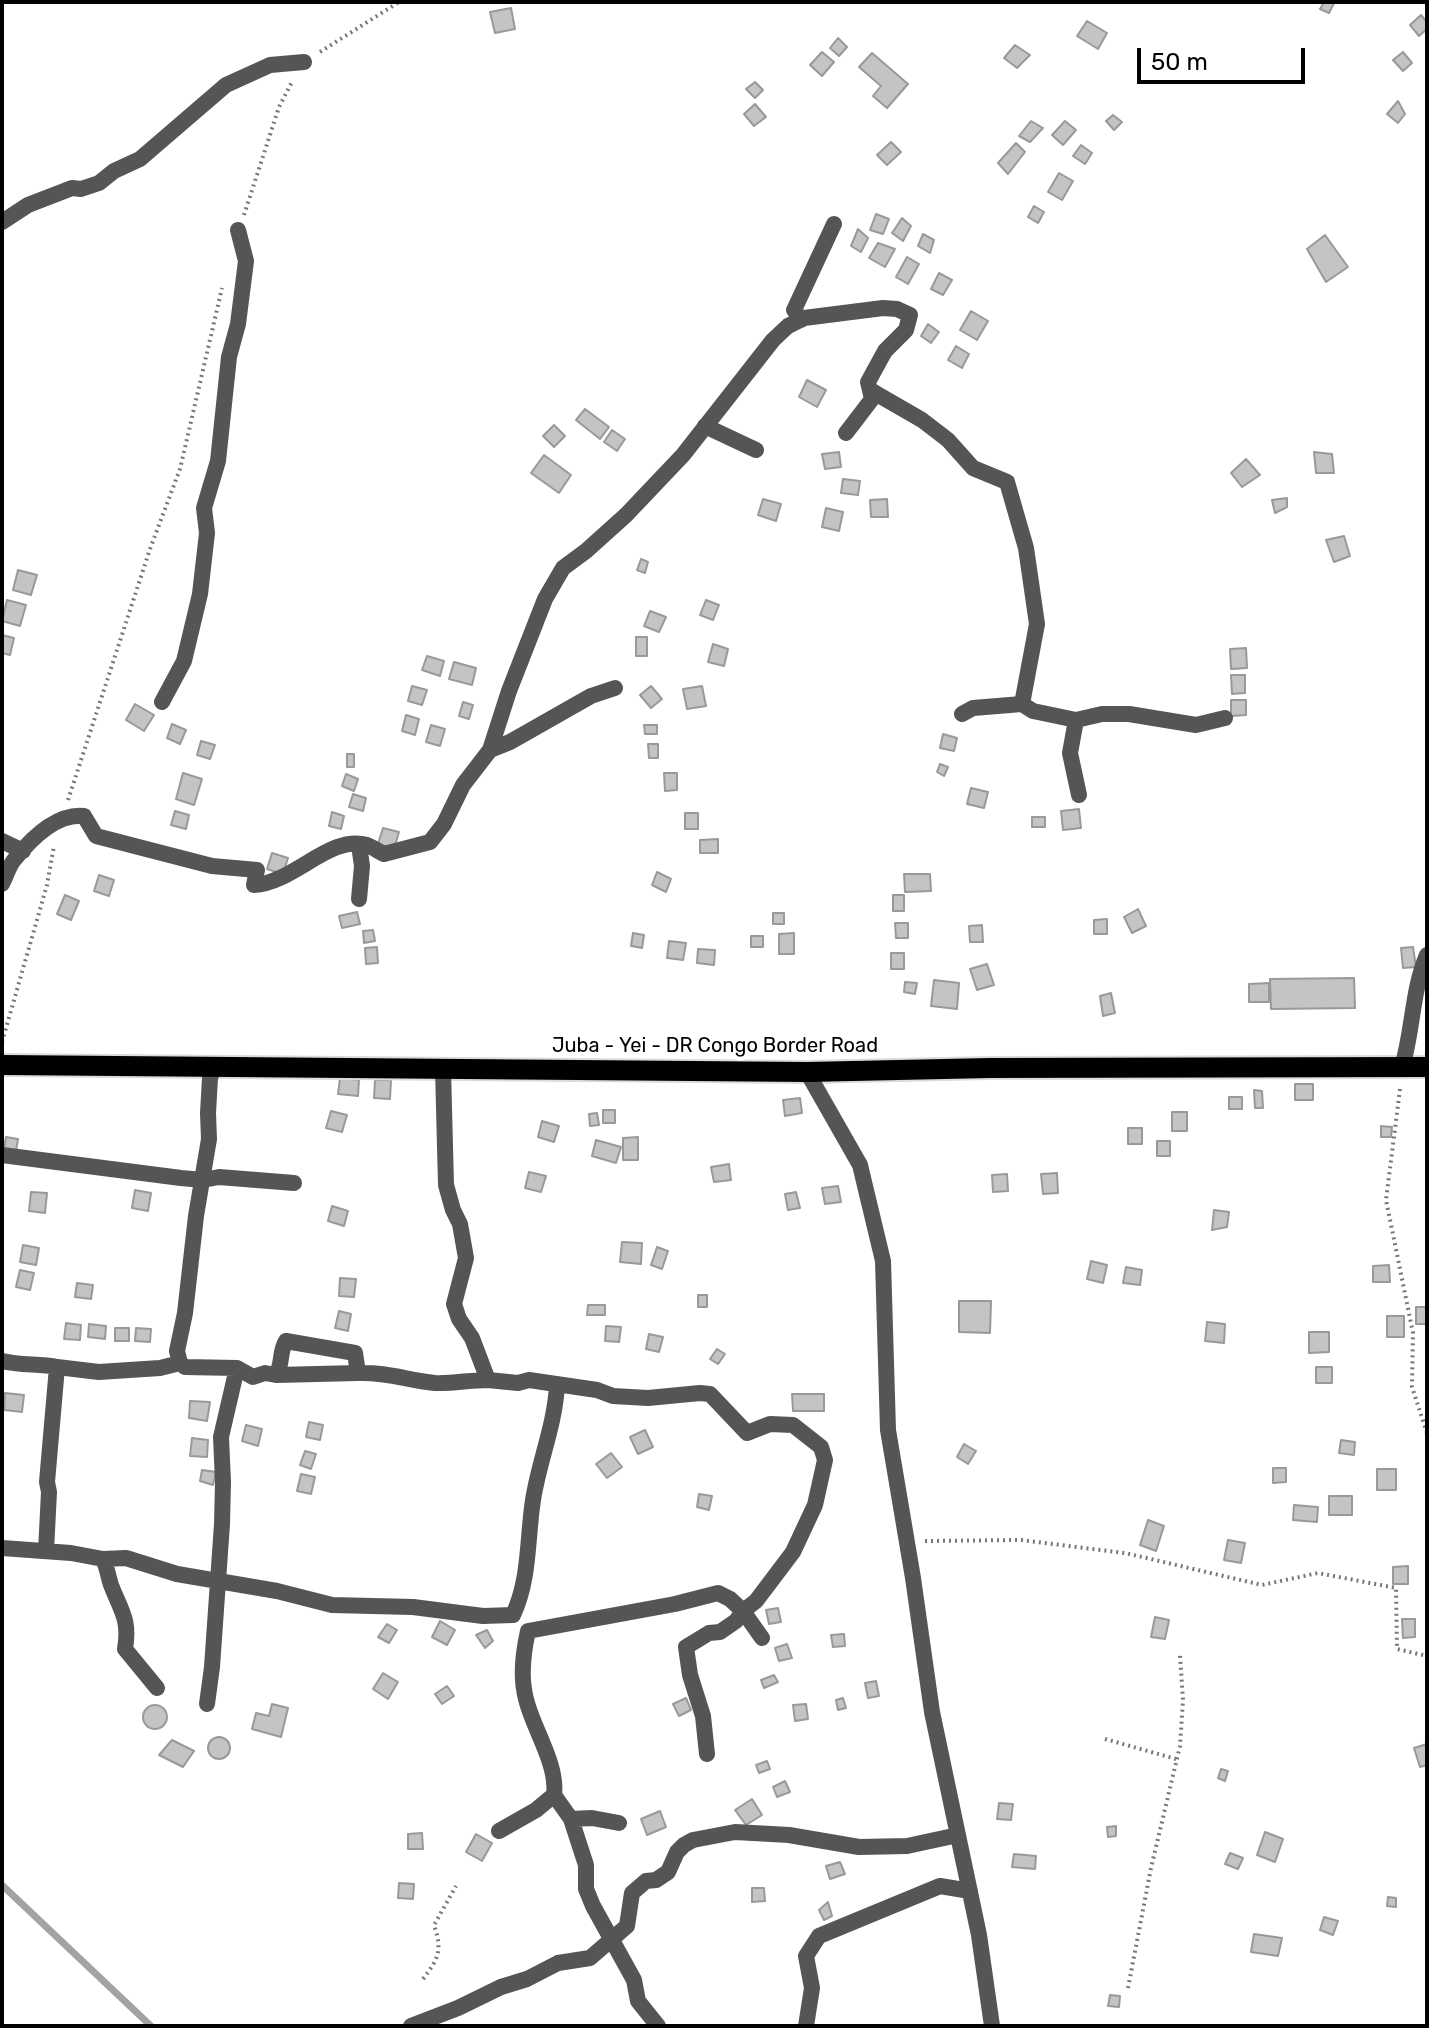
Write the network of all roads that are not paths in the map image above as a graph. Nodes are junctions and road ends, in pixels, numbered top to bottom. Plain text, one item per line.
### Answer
1 (304, 62) road end
2 (2, 222) edge
3 (834, 224) dead end
4 (238, 230) road end
5 (801, 320) junction
6 (870, 390) junction
7 (705, 426) junction
8 (846, 433) dead end
9 (756, 450) dead end
10 (615, 688) dead end
11 (162, 702) dead end
12 (1022, 704) junction
13 (962, 714) dead end
14 (1225, 718) dead end
15 (1076, 720) junction
16 (490, 750) junction
17 (1079, 795) dead end
18 (2, 841) edge
19 (359, 845) junction
20 (23, 851) junction
21 (3, 875) edge
22 (359, 899) dead end
23 (1427, 955) edge
24 (2, 1065) edge
25 (214, 1067) junction
26 (1402, 1067) junction
27 (1427, 1067) edge
28 (443, 1069) junction
29 (807, 1072) junction
30 (2, 1155) edge
31 (203, 1180) junction
32 (294, 1183) dead end
33 (2, 1361) edge
34 (180, 1363) junction
35 (57, 1367) junction
36 (237, 1368) junction
37 (358, 1373) junction
38 (276, 1375) junction
39 (488, 1380) junction
40 (557, 1385) junction
41 (2, 1548) edge
42 (46, 1551) junction
43 (103, 1559) junction
44 (217, 1580) junction
45 (743, 1611) junction
46 (762, 1638) dead end
47 (157, 1688) dead end
48 (207, 1704) dead end
49 (707, 1754) dead end
50 (554, 1795) junction
51 (571, 1819) junction
52 (619, 1823) dead end
53 (499, 1831) dead end
54 (958, 1835) junction
55 (970, 1891) junction
56 (612, 1939) junction
57 (411, 2026) edge
58 (658, 2026) edge
59 (806, 2026) edge
60 (992, 2026) edge

1 - 2 street
3 - 5 street
4 - 11 street
5 - 6 street
5 - 7 street
6 - 8 street
6 - 12 street
7 - 9 street
7 - 16 street
10 - 16 street
12 - 13 street
12 - 15 street
14 - 15 street
15 - 17 street
16 - 19 street
18 - 20 street
19 - 20 street
19 - 22 street
20 - 21 street
23 - 26 street
24 - 25 main road, Juba - Yei - DR Congo Border Road
25 - 28 main road, Juba - Yei - DR Congo Border Road
25 - 31 street
26 - 27 main road, Juba - Yei - DR Congo Border Road
26 - 29 main road, Juba - Yei - DR Congo Border Road
28 - 29 main road, Juba - Yei - DR Congo Border Road
28 - 39 street
29 - 54 street
30 - 31 street
31 - 32 street
31 - 34 street
33 - 35 street
34 - 35 street
34 - 36 street
35 - 42 street
36 - 38 street
36 - 44 street
37 - 38 street
37 - 38 street
37 - 39 street
39 - 40 street
40 - 44 street
40 - 45 street
41 - 42 street
42 - 43 street
43 - 44 street
43 - 47 street
44 - 48 street
45 - 46 street
45 - 49 street
45 - 50 street
50 - 51 street
50 - 53 street
51 - 52 street
51 - 56 street
54 - 55 street
54 - 56 street
55 - 59 street
55 - 60 street
56 - 57 street
56 - 58 street

